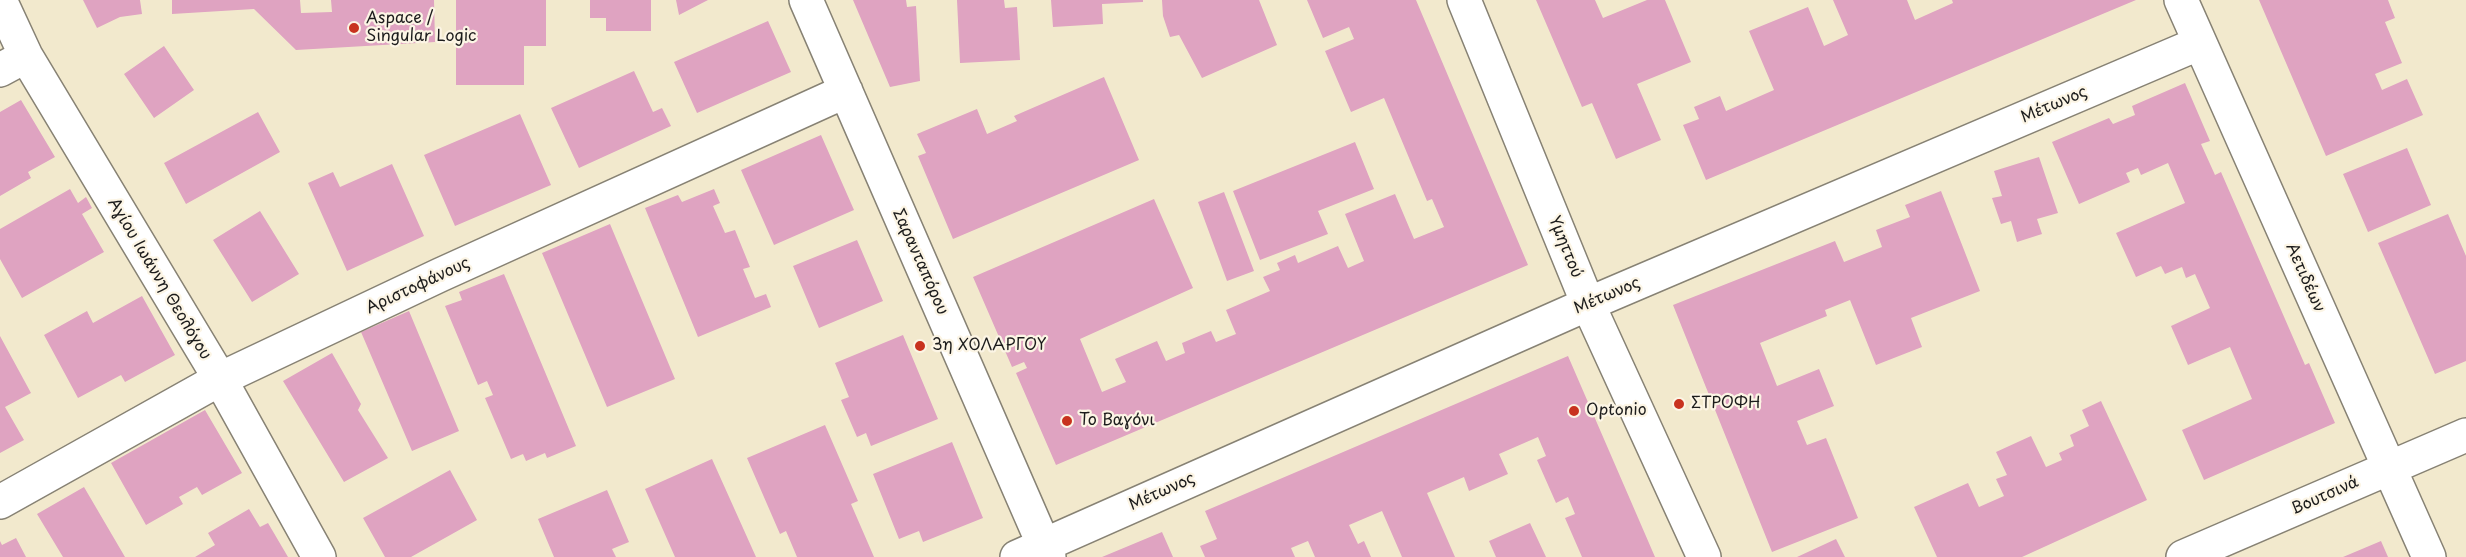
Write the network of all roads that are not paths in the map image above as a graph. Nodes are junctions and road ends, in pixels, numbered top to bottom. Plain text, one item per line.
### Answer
1 (0, 0) edge
2 (806, 0) edge
3 (1464, 0) edge
4 (2181, 0) edge
5 (2200, 43) junction
6 (13, 63) edge
7 (846, 91) junction
8 (1588, 304) junction
9 (219, 379) junction
10 (2466, 435) edge
11 (2389, 468) junction
12 (0, 502) edge
13 (1036, 553) edge
14 (319, 557) edge
15 (1704, 557) edge
16 (2183, 557) edge
17 (2428, 557) edge

1 - 6 street, Αγίου Ιωάννη Θεολόγου
2 - 7 street, Σαρανταπόρου
3 - 8 street, Υμηττού
4 - 5 street, Αετιδέων
5 - 8 street, Μέτωνος
5 - 11 street, Αετιδέων
6 - 9 street, Αγίου Ιωάννη Θεολόγου
7 - 9 street, Αριστοφάνους
7 - 13 street, Σαρανταπόρου
8 - 13 street, Μέτωνος
8 - 15 street, Υμηττού
9 - 12 street, Αριστοφάνους
9 - 14 street, Αγίου Ιωάννη Θεολόγου
10 - 11 street, Βουτσινά
11 - 16 street, Βουτσινά
11 - 17 street, Αετιδέων

